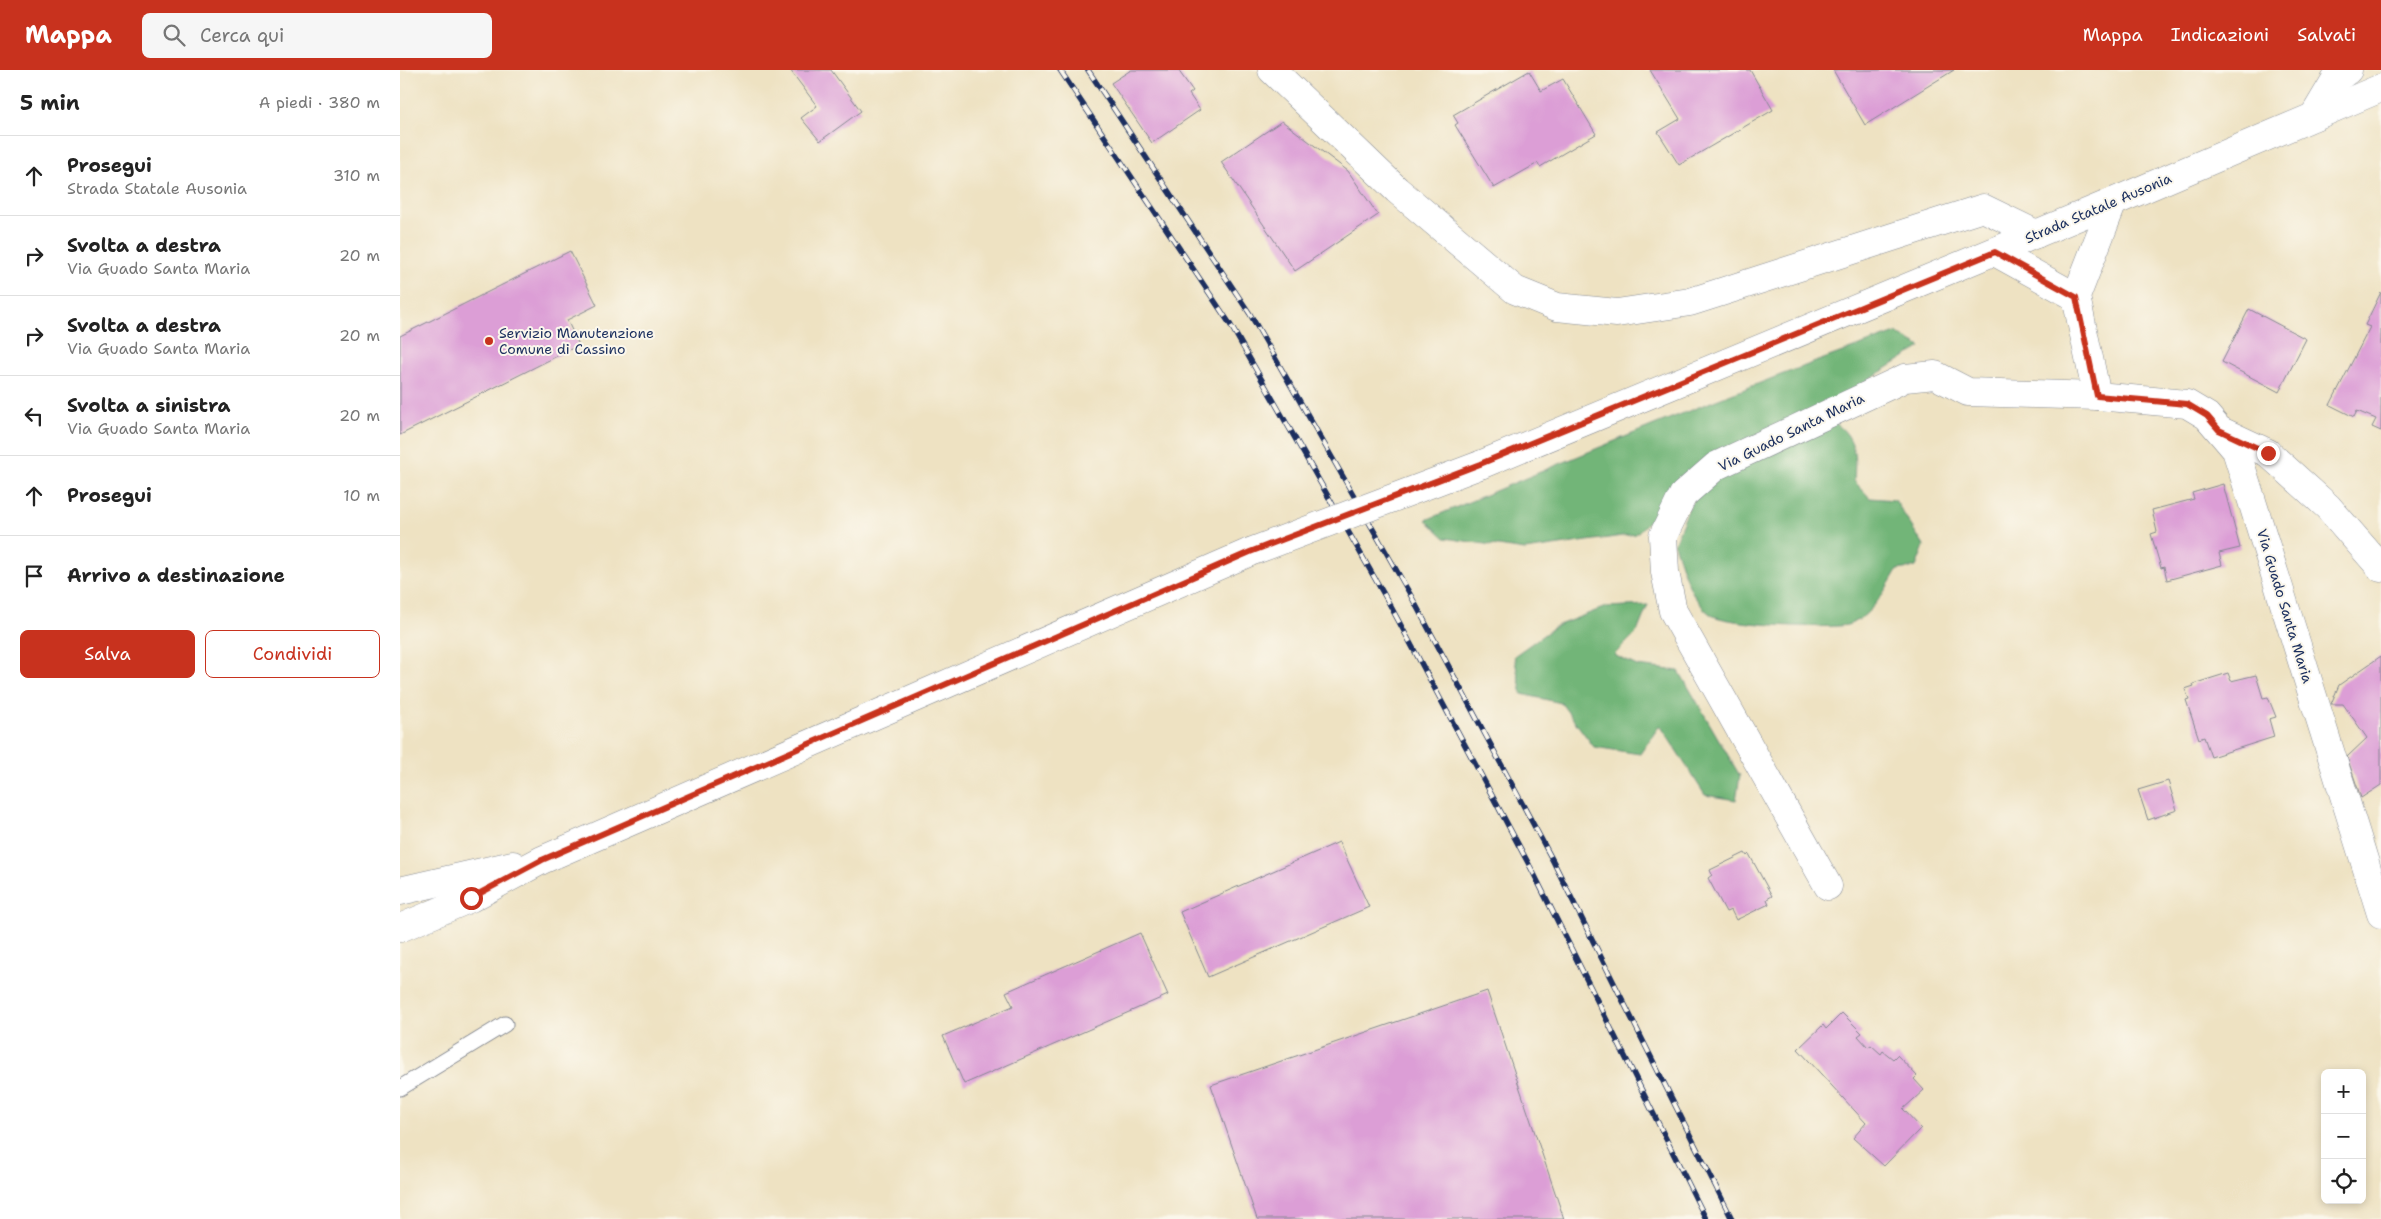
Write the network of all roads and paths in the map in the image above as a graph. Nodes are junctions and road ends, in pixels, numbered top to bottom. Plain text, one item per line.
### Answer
1 (1272, 70) edge
2 (2348, 70) edge
3 (2381, 88) edge
4 (2314, 116) junction
5 (2113, 202) junction
6 (2036, 234) junction
7 (1995, 252) junction
8 (2076, 297) junction
9 (2097, 396) junction
10 (2219, 430) junction
11 (2381, 568) edge
12 (542, 860) junction
13 (1828, 886) dead end
14 (400, 891) edge
15 (2381, 914) edge
16 (400, 928) edge
17 (505, 1024) dead end
18 (400, 1088) edge

1 - 6 main road
2 - 4 main road
3 - 4 main road, Strada Statale Ausonia
4 - 5 main road, Strada Statale Ausonia
5 - 6 main road, Strada Statale Ausonia
5 - 8 main road
6 - 7 main road, Strada Statale Ausonia
7 - 8 main road
7 - 12 main road, Strada Statale Ausonia, bridge
8 - 9 main road
9 - 10 main road, Via Guado Santa Maria
9 - 13 main road, Via Guado Santa Maria
10 - 11 main road
10 - 15 main road, Via Guado Santa Maria
12 - 14 main road, Strada Statale Ausonia
12 - 16 main road, Strada Statale Ausonia
17 - 18 lane

